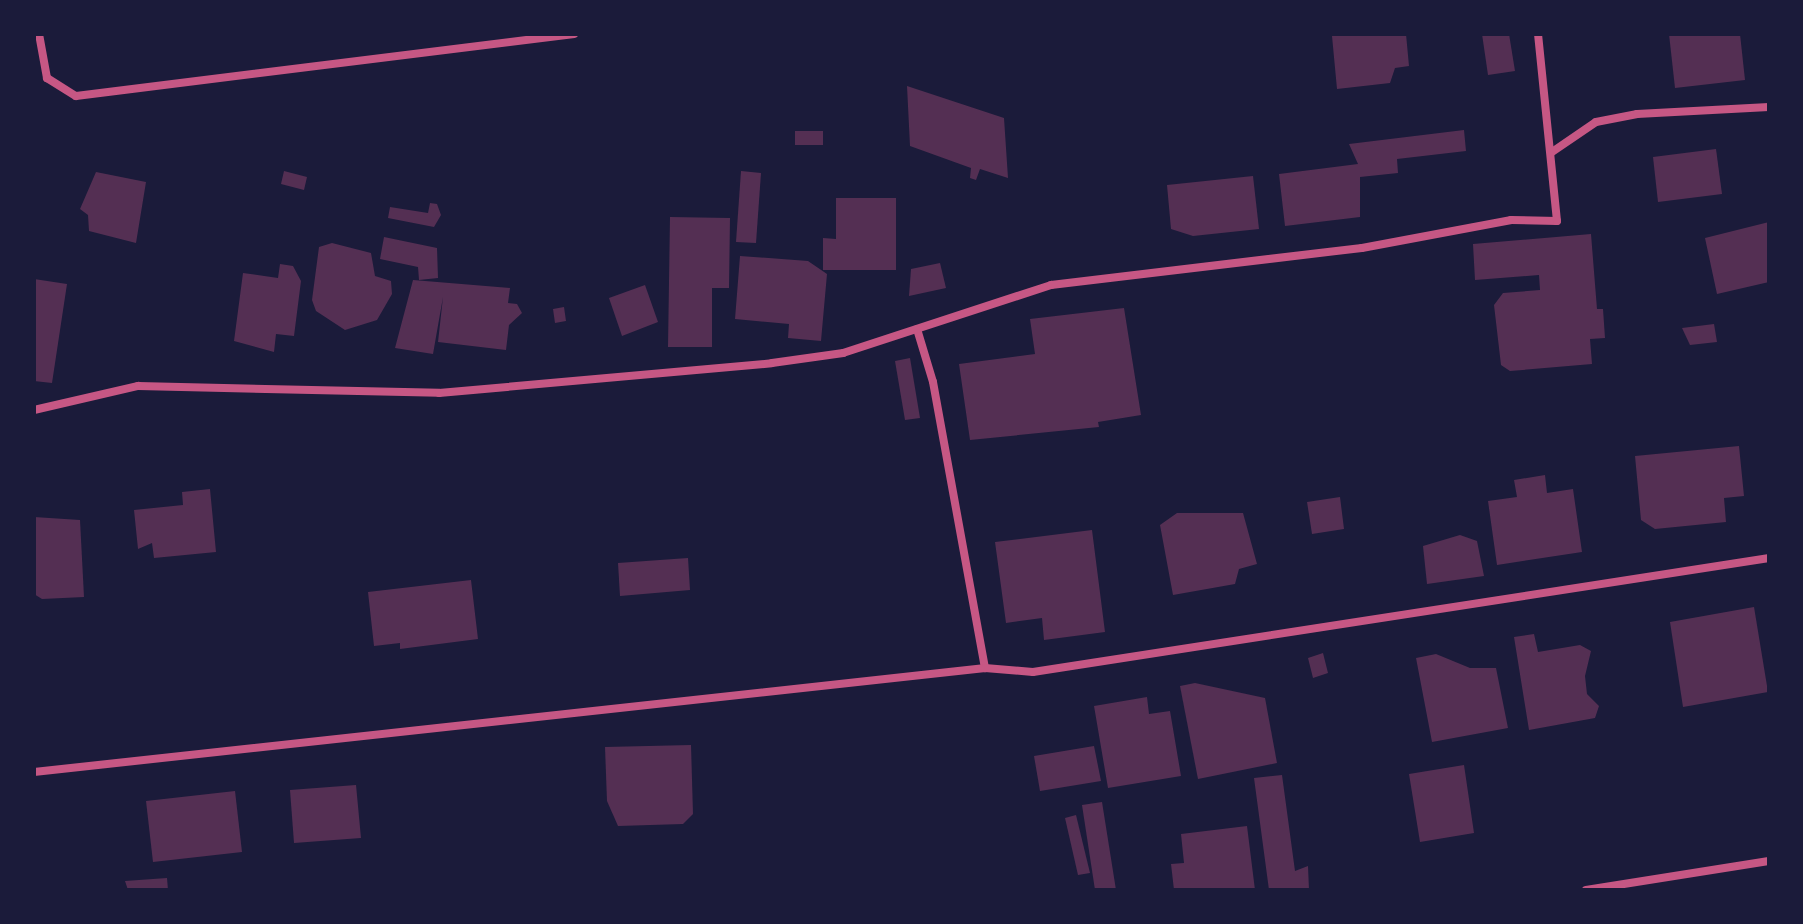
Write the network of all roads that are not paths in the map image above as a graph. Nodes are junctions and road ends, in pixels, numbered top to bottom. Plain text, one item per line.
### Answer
1 (39, 34) edge
2 (574, 34) edge
3 (1538, 34) edge
4 (1769, 107) edge
5 (1552, 152) junction
6 (917, 329) junction
7 (34, 410) edge
8 (1769, 558) edge
9 (985, 668) junction
10 (34, 772) edge
11 (1769, 861) edge
12 (1586, 890) edge

1 - 2 street
3 - 5 street
4 - 5 street
5 - 6 street
6 - 7 street
6 - 9 street
8 - 9 street
9 - 10 street
11 - 12 street

